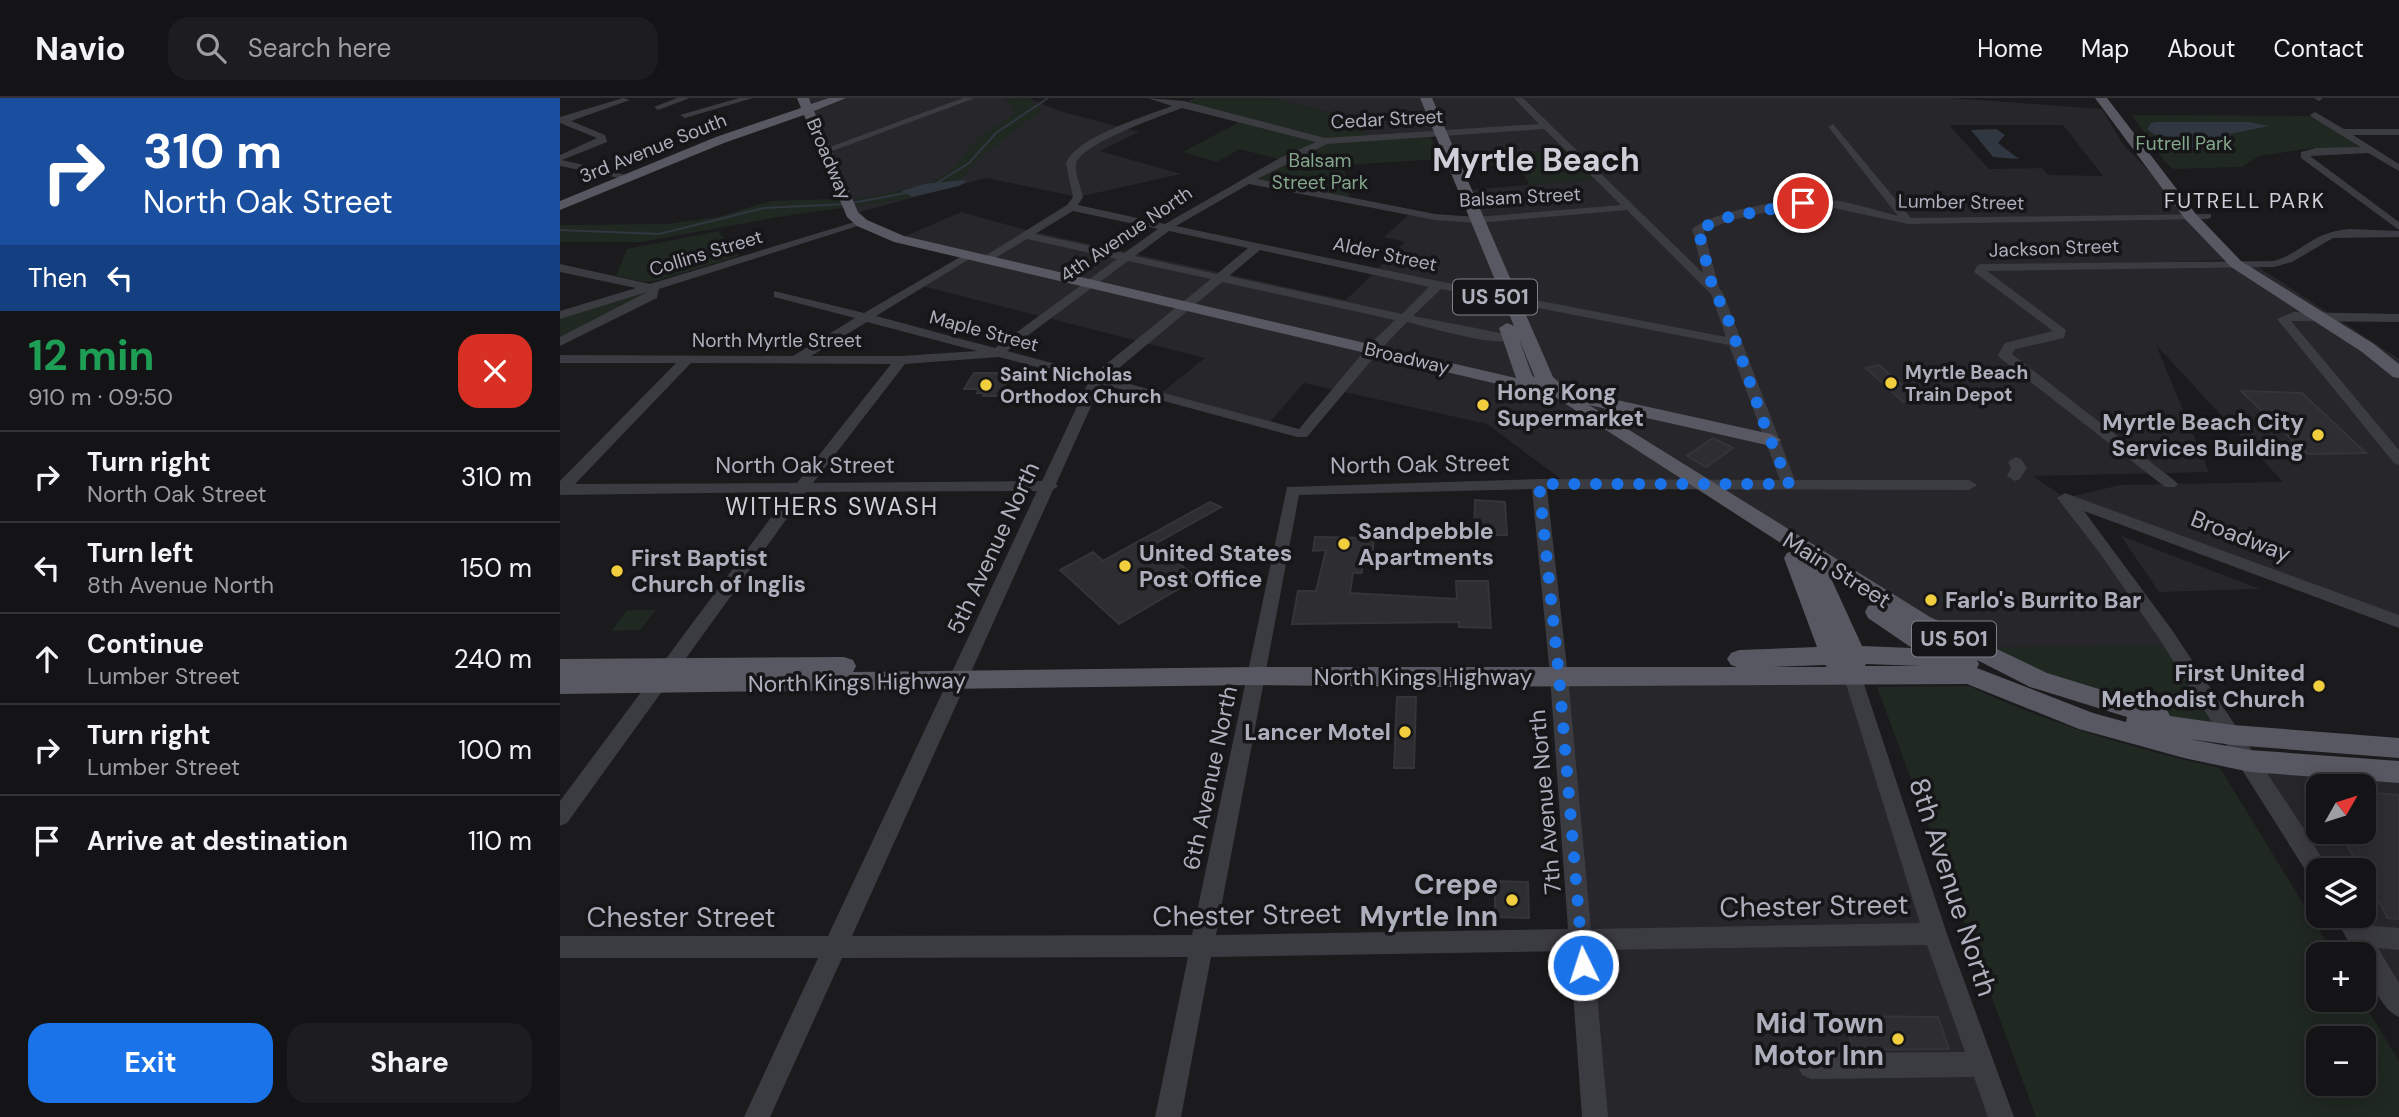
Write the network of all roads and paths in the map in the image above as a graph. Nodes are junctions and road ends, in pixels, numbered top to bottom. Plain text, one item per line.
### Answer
1 (686, 98) edge
2 (749, 98) edge
3 (840, 98) edge
4 (971, 98) edge
5 (1151, 98) edge
6 (1195, 98) edge
7 (1416, 98) edge
8 (1426, 98) edge
9 (1518, 98) edge
10 (2094, 98) edge
11 (2101, 98) edge
12 (2112, 98) edge
13 (626, 100) dead end
14 (805, 104) edge
15 (1181, 105) junction
16 (658, 107) dead end
17 (685, 115) dead end
18 (2315, 116) dead end
19 (562, 121) edge
20 (1546, 126) junction
21 (1833, 127) dead end
22 (2341, 132) junction
23 (2399, 132) edge
24 (1435, 133) junction
25 (1325, 141) junction
26 (2370, 150) junction
27 (824, 151) junction
28 (560, 160) edge
29 (2399, 168) edge
30 (626, 178) junction
31 (1249, 181) junction
32 (560, 206) edge
33 (1071, 207) junction
34 (1629, 207) junction
35 (2190, 216) junction
36 (2207, 216) junction
37 (857, 219) junction
38 (1471, 220) junction
39 (1908, 221) junction
40 (1167, 227) junction
41 (2399, 227) edge
42 (2399, 234) edge
43 (1024, 235) junction
44 (1258, 246) junction
45 (967, 256) junction
46 (1125, 256) junction
47 (984, 261) junction
48 (2236, 264) junction
49 (2254, 264) junction
50 (560, 268) edge
51 (1044, 274) joint
52 (1221, 277) junction
53 (1088, 282) junction
54 (1437, 285) junction
55 (653, 288) junction
56 (1713, 289) junction
57 (778, 294) dead end
58 (1502, 297) junction
59 (1187, 305) junction
60 (560, 315) edge
61 (1406, 317) junction
62 (2319, 317) junction
63 (861, 318) junction
64 (2337, 318) junction
65 (2399, 318) edge
66 (1511, 338) junction
67 (560, 342) edge
68 (1734, 342) junction
69 (1374, 348) junction
70 (995, 354) junction
71 (798, 358) junction
72 (560, 359) edge
73 (2399, 359) edge
74 (687, 360) junction
75 (901, 360) junction
76 (2399, 373) edge
77 (1096, 380) junction
78 (1540, 383) junction
79 (1768, 435) junction
80 (2399, 460) edge
81 (1539, 484) junction
82 (1693, 484) junction
83 (1789, 484) junction
84 (2170, 484) dead end
85 (1969, 485) dead end
86 (1049, 486) junction
87 (802, 488) junction
88 (560, 489) edge
89 (1292, 490) joint
90 (1801, 555) junction
91 (1819, 573) junction
92 (2363, 613) junction
93 (2399, 622) edge
94 (2399, 630) edge
95 (1947, 660) junction
96 (1847, 663) junction
97 (560, 668) edge
98 (1558, 669) junction
99 (1257, 670) junction
100 (961, 673) junction
101 (1969, 675) junction
102 (664, 676) junction
103 (560, 685) edge
104 (2233, 735) junction
105 (2399, 748) edge
106 (2250, 761) junction
107 (2399, 772) edge
108 (560, 817) edge
109 (2310, 858) edge
110 (2353, 928) edge
111 (2361, 928) edge
112 (1935, 934) junction
113 (1581, 939) junction
114 (2399, 939) edge
115 (837, 946) junction
116 (1200, 946) junction
117 (560, 947) edge
118 (2399, 1005) edge
119 (1982, 1064) junction
120 (1811, 1066) dead end
121 (757, 1117) edge
122 (1168, 1117) edge
123 (1595, 1117) edge
124 (2001, 1117) edge

1 - 16 street
2 - 17 street
3 - 14 main road, 3rd Avenue South
4 - 27 street
5 - 15 street, Cedar Street
6 - 15 street
7 - 24 main road, US 501
8 - 24 main road, US 501
9 - 20 street
10 - 11 street
11 - 35 main road
12 - 36 main road
13 - 19 street
14 - 27 main road, Broadway
14 - 30 main road, 3rd Avenue South
15 - 25 street, Cedar Street
15 - 33 street
18 - 22 street
19 - 28 street
20 - 24 street, Cedar Street
20 - 34 street
21 - 39 street
22 - 23 street
22 - 26 street
24 - 25 street, Cedar Street
24 - 38 main road, US 501
25 - 31 street, 4th Avenue North
26 - 29 street
26 - 41 street
27 - 37 main road, Broadway
28 - 30 street
30 - 32 main road, 3rd Avenue South
31 - 38 street, Balsam Street
31 - 40 street, 4th Avenue North
33 - 40 street, Alder Street
33 - 43 street
34 - 38 street, Balsam Street
34 - 56 street
35 - 36 street, Lumber Street
35 - 39 street, Lumber Street
35 - 48 main road
36 - 49 main road
37 - 45 main road, Broadway
37 - 55 street, Collins Street
38 - 58 main road, US 501
39 - 56 street, Lumber Street
40 - 44 street, Alder Street
40 - 46 street, 4th Avenue North
42 - 49 street, Jackson Street
43 - 46 street
43 - 47 street
44 - 52 street, 5th Avenue North
44 - 54 street, Alder Street
45 - 47 main road, Broadway
45 - 63 street
46 - 52 street
46 - 53 street, 4th Avenue North
47 - 51 main road, Broadway
48 - 49 street, Jackson Street
48 - 62 main road
48 - 84 street, Jackson Street
49 - 64 main road
50 - 55 street
51 - 53 main road, Broadway
52 - 59 street, 5th Avenue North
52 - 61 street
53 - 59 main road, Broadway
53 - 70 street, 4th Avenue North
54 - 58 street, Alder Street
54 - 61 street
55 - 60 street, Collins Street
55 - 67 street
56 - 68 street
57 - 63 street, Maple Street
58 - 66 main road, US 501
58 - 68 street, Alder Street
58 - 78 main road, US 501
59 - 69 main road, Broadway
59 - 77 street, 5th Avenue North
61 - 66 street
61 - 69 street
62 - 64 street
62 - 76 main road
62 - 80 street
63 - 70 street, Maple Street
63 - 71 street
64 - 65 street
64 - 73 main road
66 - 78 main road, US 501
68 - 79 street
69 - 77 street, Maple Street
69 - 78 main road, Broadway
70 - 75 street, North Myrtle Street
70 - 77 street, Maple Street
71 - 74 street, North Myrtle Street
71 - 75 street, North Myrtle Street
72 - 74 street, North Myrtle Street
74 - 88 street
75 - 87 street
77 - 86 street, 5th Avenue North
78 - 79 main road, Broadway
78 - 82 main road, Main Street / US 501
78 - 82 main road, Main Street / US 501
79 - 83 street
81 - 82 street, North Oak Street
81 - 89 street, North Oak Street
81 - 98 street, 7th Avenue North
82 - 83 street, North Oak Street
82 - 90 main road, Main Street / US 501
83 - 85 street, North Oak Street
86 - 87 street, North Oak Street
86 - 100 street, 5th Avenue North
87 - 88 street, North Oak Street
87 - 102 street
89 - 99 street, 6th Avenue North
90 - 91 main road, Main Street / US 501
90 - 96 main road
90 - 104 main road, Main Street / US 501
91 - 95 main road, Main Street / US 501
91 - 96 main road
92 - 93 street, Broadway
92 - 94 street, Broadway
92 - 104 street, Broadway
95 - 96 main road, North Kings Highway
95 - 101 main road, Main Street / US 501
95 - 104 main road, North Kings Highway
96 - 98 main road, North Kings Highway
96 - 101 main road, North Kings Highway
96 - 112 street, 8th Avenue North
97 - 102 main road, North Kings Highway
98 - 99 main road, North Kings Highway
98 - 113 street, 7th Avenue North
99 - 100 main road, North Kings Highway
99 - 116 street, 6th Avenue North
100 - 102 main road, North Kings Highway
100 - 115 street, 5th Avenue North
101 - 106 main road, North Kings Highway
102 - 103 main road, North Kings Highway
102 - 108 street
104 - 105 main road, North Kings Highway
104 - 106 street
106 - 107 main road, North Kings Highway
106 - 109 street
110 - 118 street
111 - 114 street
112 - 113 street, Chester Street
112 - 119 street, 8th Avenue North
113 - 116 street, Chester Street
113 - 123 street, 7th Avenue North
115 - 116 street, Chester Street
115 - 117 street, Chester Street
115 - 121 street, 5th Avenue North
116 - 122 street, 6th Avenue North
119 - 120 street
119 - 124 street, 8th Avenue North

